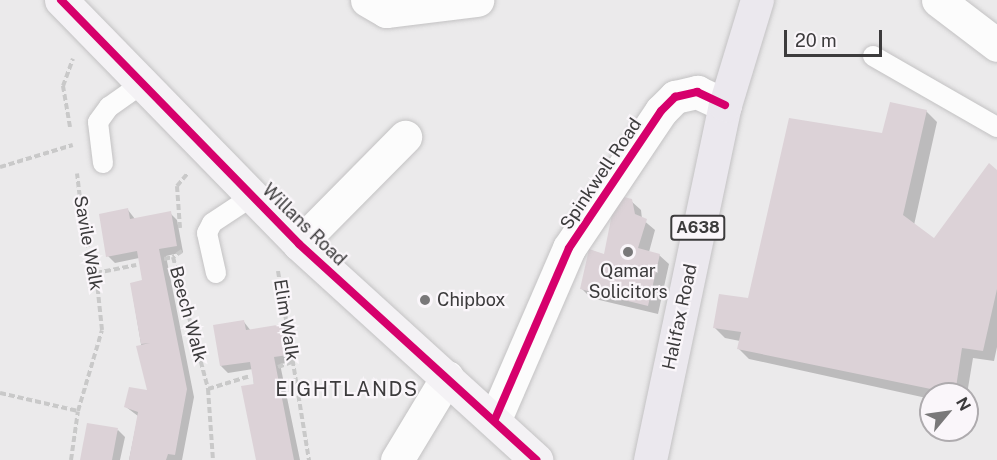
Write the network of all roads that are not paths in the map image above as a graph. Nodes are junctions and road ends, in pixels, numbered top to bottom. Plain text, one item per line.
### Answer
1 (61, 0) edge
2 (367, 0) edge
3 (477, 0) edge
4 (758, 0) edge
5 (938, 0) edge
6 (997, 45) edge
7 (873, 56) dead end
8 (143, 83) junction
9 (725, 105) junction
10 (997, 127) edge
11 (405, 137) dead end
12 (103, 163) dead end
13 (261, 205) junction
14 (299, 244) junction
15 (216, 273) dead end
16 (447, 377) junction
17 (495, 419) junction
18 (397, 460) edge
19 (536, 460) edge
20 (650, 460) edge

1 - 8 street, Willans Road
2 - 3 street
4 - 9 main road, Halifax Road / A638
5 - 6 street
7 - 10 lane
8 - 12 lane
8 - 13 street, Willans Road
9 - 17 street, Spinkwell Road
9 - 20 main road, Halifax Road / A638
11 - 14 street
13 - 14 street, Willans Road
13 - 15 lane
14 - 16 street, Willans Road
16 - 17 street, Willans Road
16 - 18 street
17 - 19 street, Willans Road

